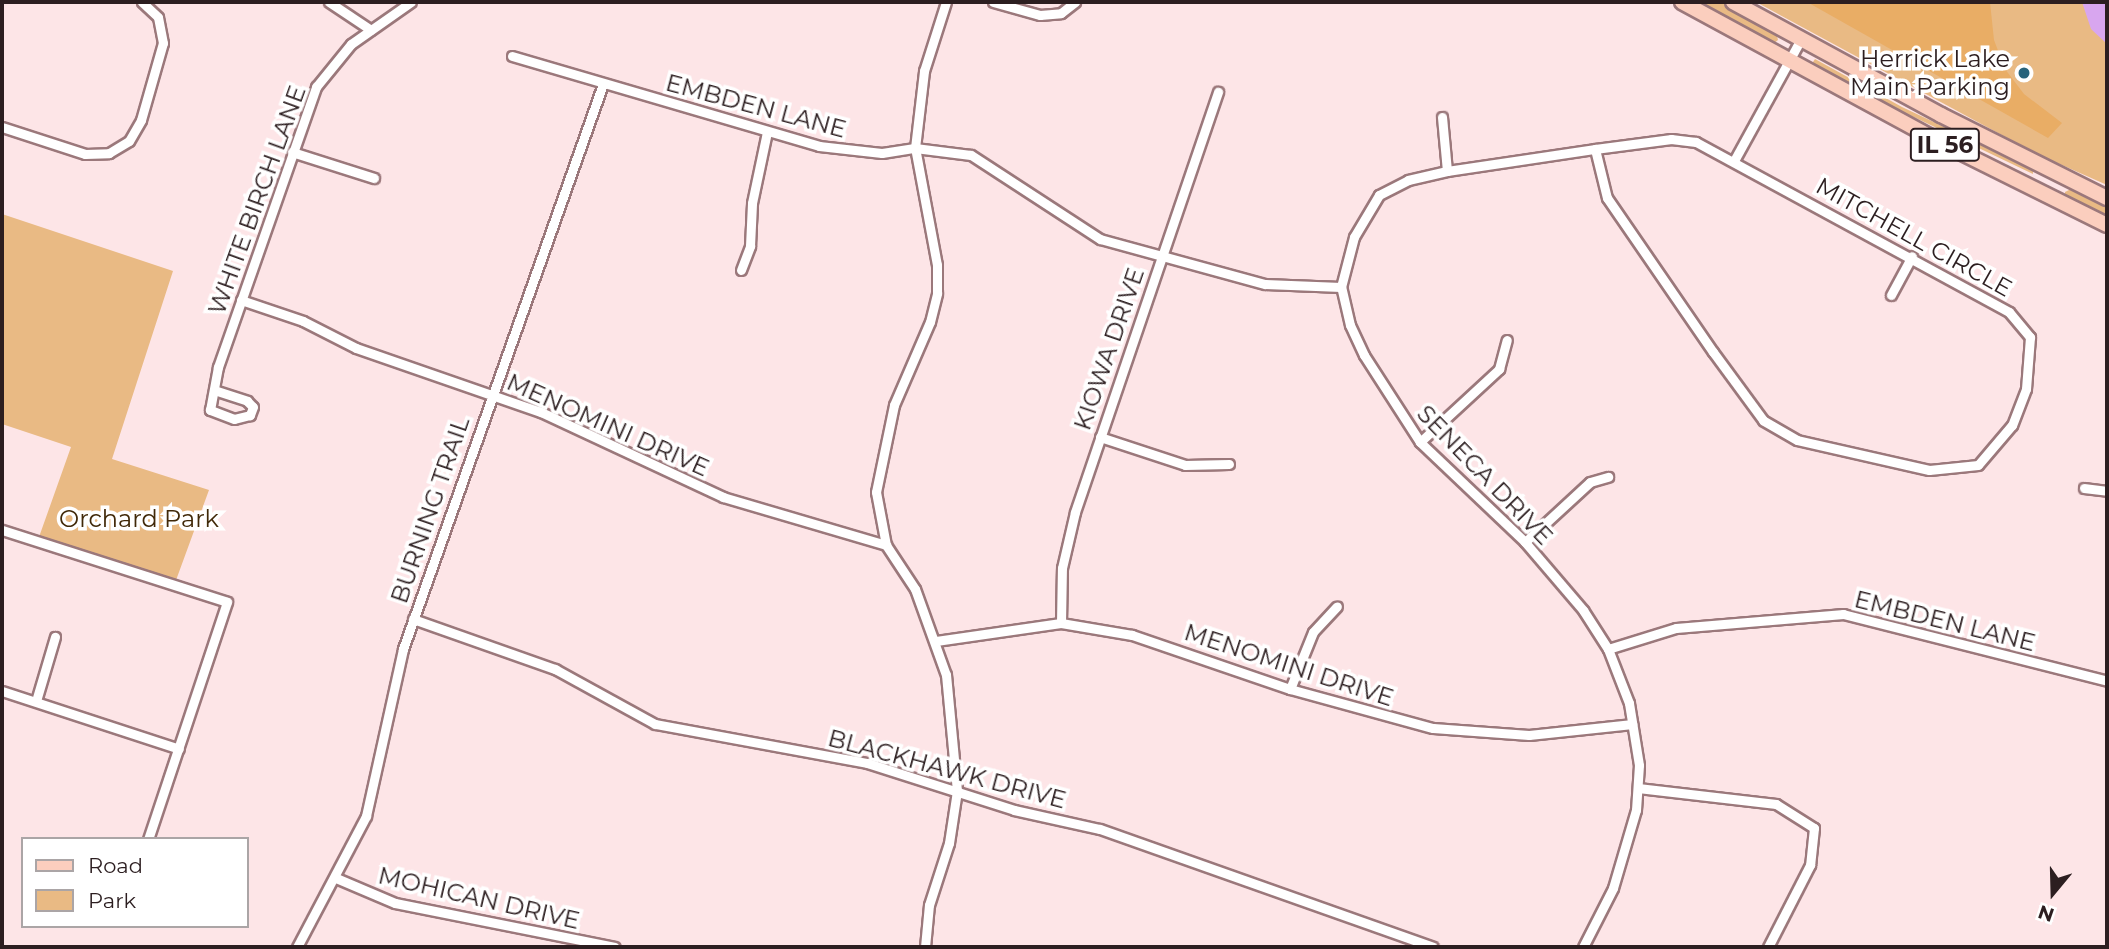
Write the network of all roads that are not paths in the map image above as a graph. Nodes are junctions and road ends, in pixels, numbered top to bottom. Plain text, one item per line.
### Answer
1 (142, 2) edge
2 (329, 2) edge
3 (411, 2) edge
4 (946, 2) edge
5 (993, 2) edge
6 (1075, 2) edge
7 (1682, 2) edge
8 (1733, 2) edge
9 (371, 30) junction
10 (1801, 39) junction
11 (512, 56) dead end
12 (1789, 60) junction
13 (603, 84) junction
14 (1218, 92) dead end
15 (1442, 117) dead end
16 (2, 127) edge
17 (767, 132) junction
18 (915, 148) junction
19 (1595, 149) junction
20 (292, 152) junction
21 (1734, 159) junction
22 (1447, 171) junction
23 (374, 178) dead end
24 (2107, 198) edge
25 (2107, 225) edge
26 (1912, 256) junction
27 (1160, 258) junction
28 (741, 270) dead end
29 (1341, 287) junction
30 (1891, 295) dead end
31 (241, 300) junction
32 (1507, 340) dead end
33 (214, 390) junction
34 (491, 394) junction
35 (1100, 437) junction
36 (1420, 442) junction
37 (1228, 464) dead end
38 (1608, 477) dead end
39 (2084, 488) dead end
40 (2107, 491) edge
41 (2, 530) edge
42 (1525, 542) junction
43 (886, 545) junction
44 (1337, 606) dead end
45 (413, 619) junction
46 (1061, 623) junction
47 (55, 637) dead end
48 (936, 641) junction
49 (1608, 649) junction
50 (2107, 681) edge
51 (1290, 689) junction
52 (2, 691) edge
53 (36, 701) junction
54 (1632, 724) junction
55 (179, 749) junction
56 (1638, 788) junction
57 (957, 791) junction
58 (149, 837) edge
59 (336, 878) junction
60 (297, 947) edge
61 (615, 947) edge
62 (925, 947) edge
63 (1433, 947) edge
64 (1583, 947) edge
65 (1768, 947) edge

1 - 16 street
2 - 9 street
3 - 9 street, WHITE BIRCH LANE
4 - 18 street
5 - 6 street
7 - 12 main road, IL 56
8 - 10 main road, IL 56
9 - 20 street, WHITE BIRCH LANE
10 - 12 street
10 - 24 main road, IL 56
11 - 13 street, EMBDEN LANE
12 - 21 street
12 - 25 main road, IL 56
13 - 17 street, EMBDEN LANE
13 - 34 street, BURNING TRAIL
14 - 27 street, KIOWA DRIVE
15 - 22 street
17 - 18 street, EMBDEN LANE
17 - 28 street
18 - 27 street, EMBDEN LANE
18 - 43 street
19 - 21 street, MITCHELL CIRCLE
19 - 22 street, SENECA DRIVE
19 - 26 street, MITCHELL CIRCLE
20 - 23 street
20 - 31 street, WHITE BIRCH LANE
21 - 26 street, MITCHELL CIRCLE
22 - 29 street, SENECA DRIVE
26 - 30 street
27 - 29 street, EMBDEN LANE
27 - 35 street, KIOWA DRIVE
29 - 36 street, SENECA DRIVE
31 - 33 street, WHITE BIRCH LANE
31 - 34 street, MENOMINI DRIVE
32 - 36 street
33 - 33 street, WHITE BIRCH LANE
34 - 43 street, MENOMINI DRIVE
34 - 45 street, BURNING TRAIL
35 - 37 street
35 - 46 street, KIOWA DRIVE
36 - 42 street, SENECA DRIVE
38 - 42 street
39 - 40 street
41 - 55 street
42 - 49 street, SENECA DRIVE
43 - 48 street
44 - 51 street
45 - 57 street, BLACKHAWK DRIVE
45 - 59 street, BURNING TRAIL
46 - 48 street, MENOMINI DRIVE
46 - 51 street, MENOMINI DRIVE
47 - 53 street
48 - 57 street
49 - 50 street, EMBDEN LANE
49 - 54 street, SENECA DRIVE
51 - 54 street, MENOMINI DRIVE
52 - 53 street
53 - 55 street
54 - 56 street, SENECA DRIVE
55 - 58 street
56 - 64 street, SENECA DRIVE
56 - 65 street
57 - 62 street
57 - 63 street, BLACKHAWK DRIVE
59 - 60 street, BURNING TRAIL
59 - 61 street, MOHICAN DRIVE

